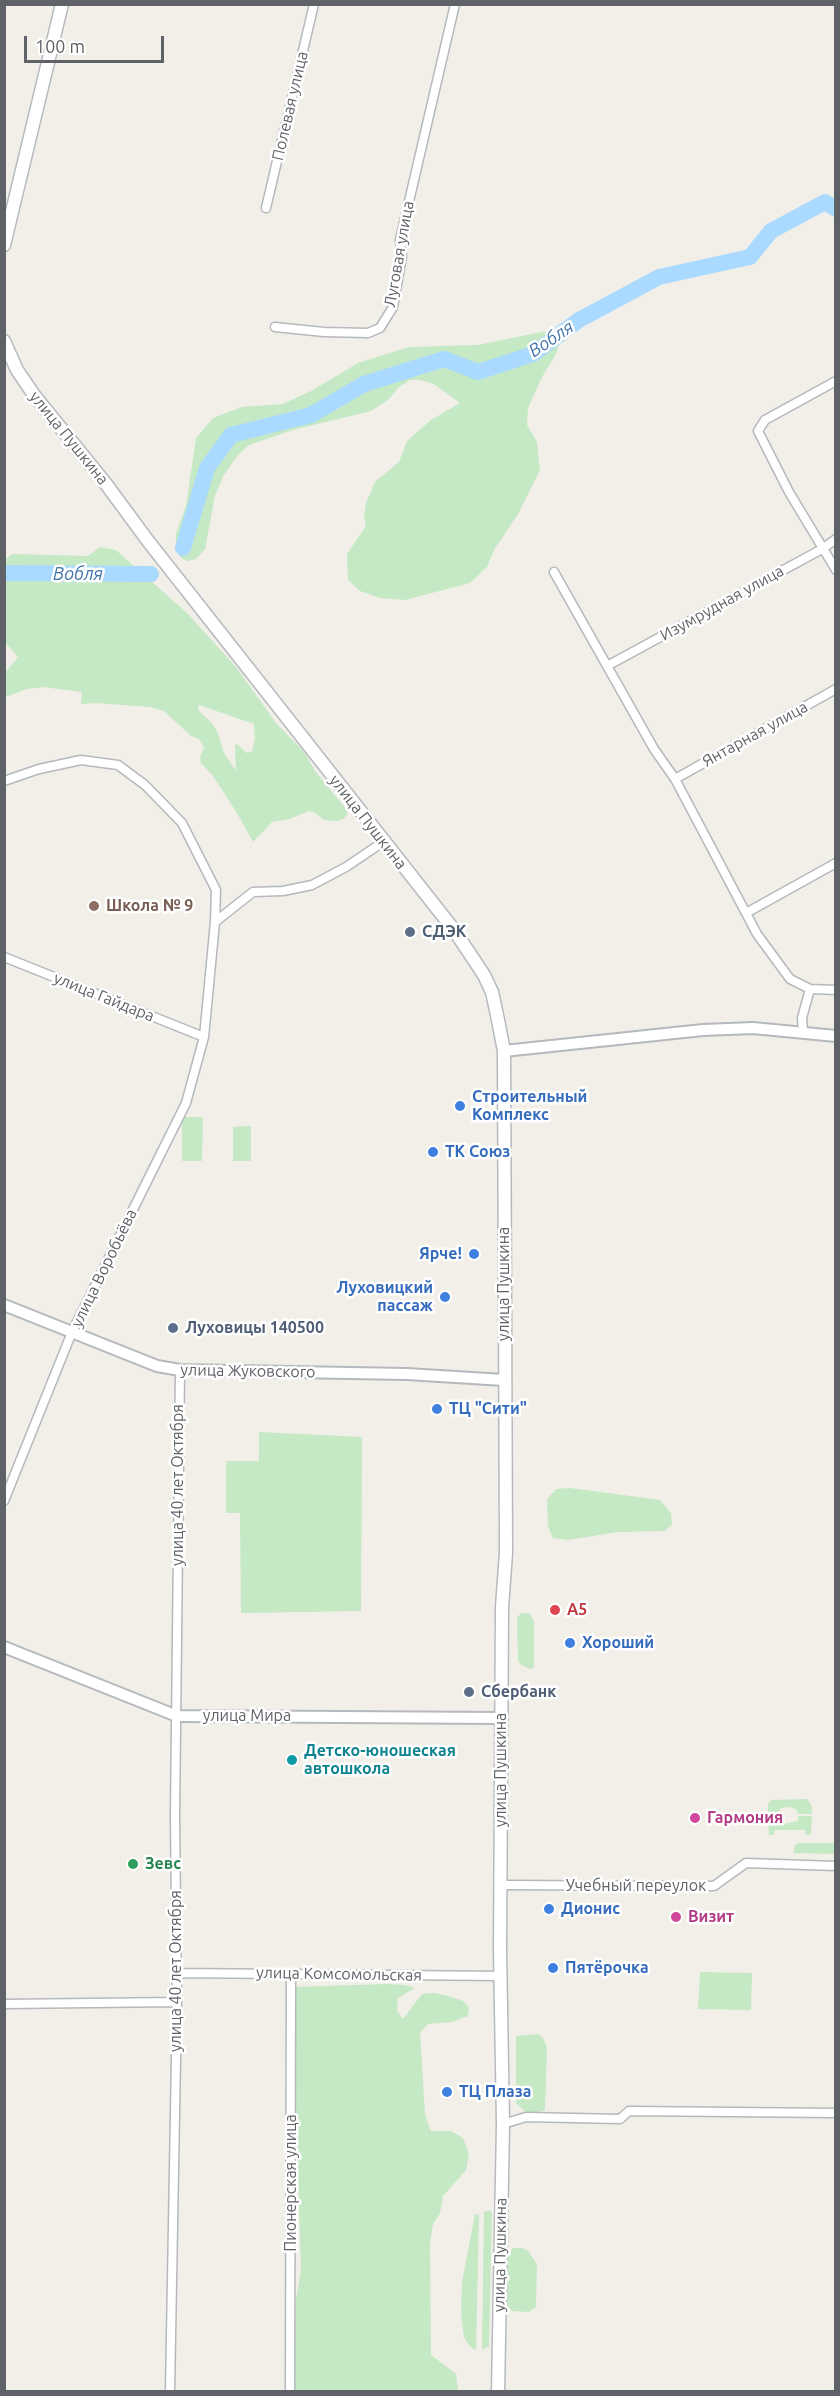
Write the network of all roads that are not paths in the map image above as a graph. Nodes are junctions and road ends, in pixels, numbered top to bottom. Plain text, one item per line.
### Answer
1 (62, 4) edge
2 (314, 4) edge
3 (455, 4) edge
4 (266, 208) dead end
5 (4, 245) edge
6 (275, 327) dead end
7 (4, 341) edge
8 (836, 381) edge
9 (836, 538) edge
10 (822, 549) junction
11 (836, 570) edge
12 (554, 572) dead end
13 (607, 666) junction
14 (836, 689) edge
15 (675, 779) junction
16 (4, 781) edge
17 (383, 842) junction
18 (836, 863) edge
19 (746, 913) junction
20 (215, 922) junction
21 (4, 957) edge
22 (810, 989) junction
23 (836, 990) edge
24 (803, 1032) junction
25 (836, 1036) edge
26 (204, 1037) junction
27 (504, 1051) junction
28 (4, 1305) edge
29 (72, 1332) junction
30 (180, 1370) junction
31 (504, 1380) junction
32 (4, 1501) edge
33 (4, 1647) edge
34 (177, 1716) junction
35 (502, 1718) junction
36 (836, 1866) edge
37 (501, 1885) junction
38 (177, 1973) junction
39 (291, 1974) junction
40 (501, 1976) junction
41 (177, 2001) junction
42 (4, 2004) edge
43 (836, 2113) edge
44 (503, 2124) junction
45 (170, 2391) edge
46 (290, 2391) edge
47 (498, 2391) edge

1 - 5 main road
2 - 4 street, Полевая улица
3 - 6 street, Луговая улица
7 - 17 main road, улица Пушкина
8 - 10 street
9 - 10 street, Изумрудная улица
10 - 11 street
10 - 13 street, Изумрудная улица
12 - 13 street
13 - 15 street
14 - 15 street, Янтарная улица
15 - 19 street
16 - 20 street
17 - 20 street
17 - 27 main road, улица Пушкина
18 - 19 street
19 - 22 street
20 - 26 street
21 - 26 street, улица Гайдара
22 - 23 street
22 - 24 street
24 - 25 street
24 - 27 street
26 - 29 street, улица Воробьёва
27 - 31 main road, улица Пушкина
28 - 29 street, улица Жуковского
29 - 30 street, улица Жуковского
29 - 32 street, улица Воробьёва
30 - 31 street, улица Жуковского
30 - 34 street, улица 40 лет Октября
31 - 35 main road, улица Пушкина
33 - 34 street, улица Мира
34 - 35 street, улица Мира
34 - 38 street, улица 40 лет Октября
35 - 37 main road, улица Пушкина
36 - 37 street, Учебный переулок
37 - 40 main road, улица Пушкина
38 - 39 street, улица Комсомольская
38 - 41 street, улица 40 лет Октября
39 - 40 street, улица Комсомольская
39 - 46 street, Пионерская улица
40 - 44 main road, улица Пушкина
41 - 42 street
41 - 45 street, улица 40 лет Октября
43 - 44 street
44 - 47 main road, улица Пушкина

